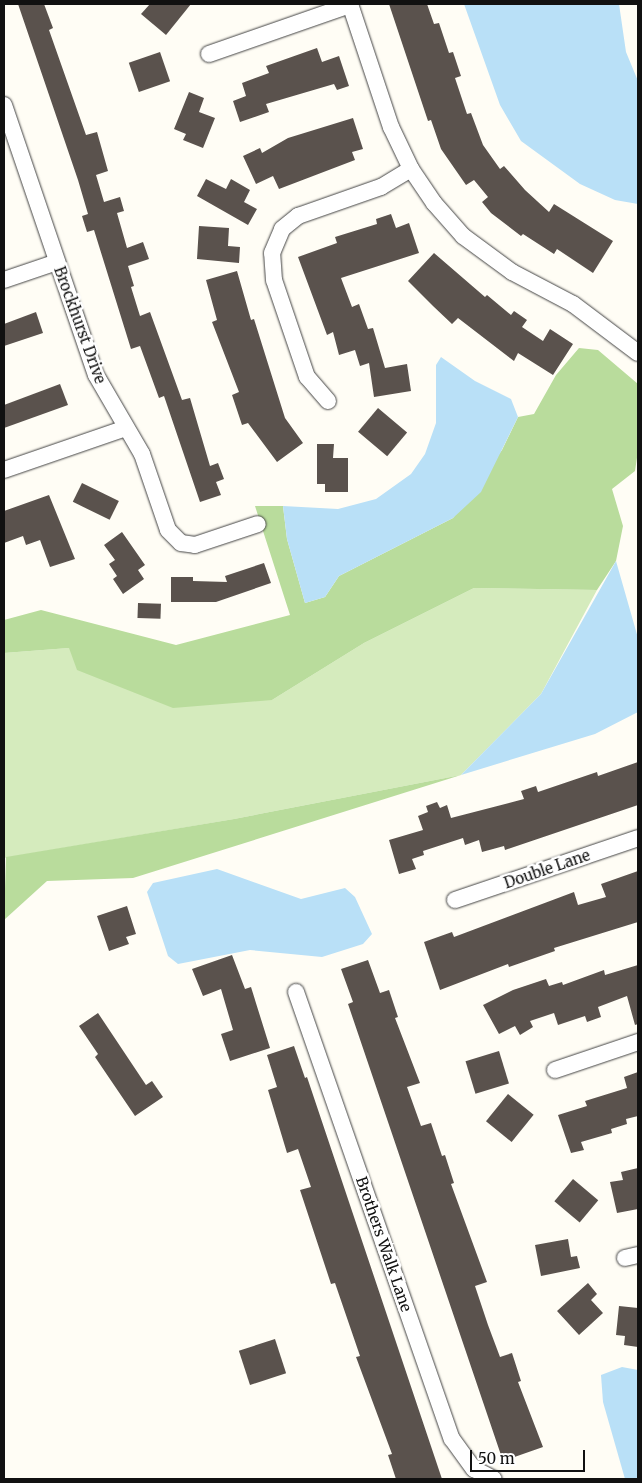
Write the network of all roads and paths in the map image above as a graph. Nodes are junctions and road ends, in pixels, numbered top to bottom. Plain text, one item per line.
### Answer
1 (350, 4) edge
2 (209, 54) dead end
3 (4, 105) edge
4 (411, 169) junction
5 (57, 262) junction
6 (4, 280) edge
7 (638, 353) edge
8 (328, 401) dead end
9 (126, 428) junction
10 (4, 470) edge
11 (258, 524) dead end
12 (638, 838) edge
13 (455, 900) dead end
14 (296, 992) dead end
15 (638, 1042) edge
16 (555, 1070) dead end
17 (494, 1479) edge

1 - 2 street
1 - 4 street
3 - 5 street, Brockhurst Drive
4 - 7 street
4 - 8 street
5 - 6 street
5 - 9 street, Brockhurst Drive
9 - 10 street
9 - 11 street, Brockhurst Drive
12 - 13 street, Double Lane
14 - 17 street, Brothers Walk Lane
15 - 16 street

